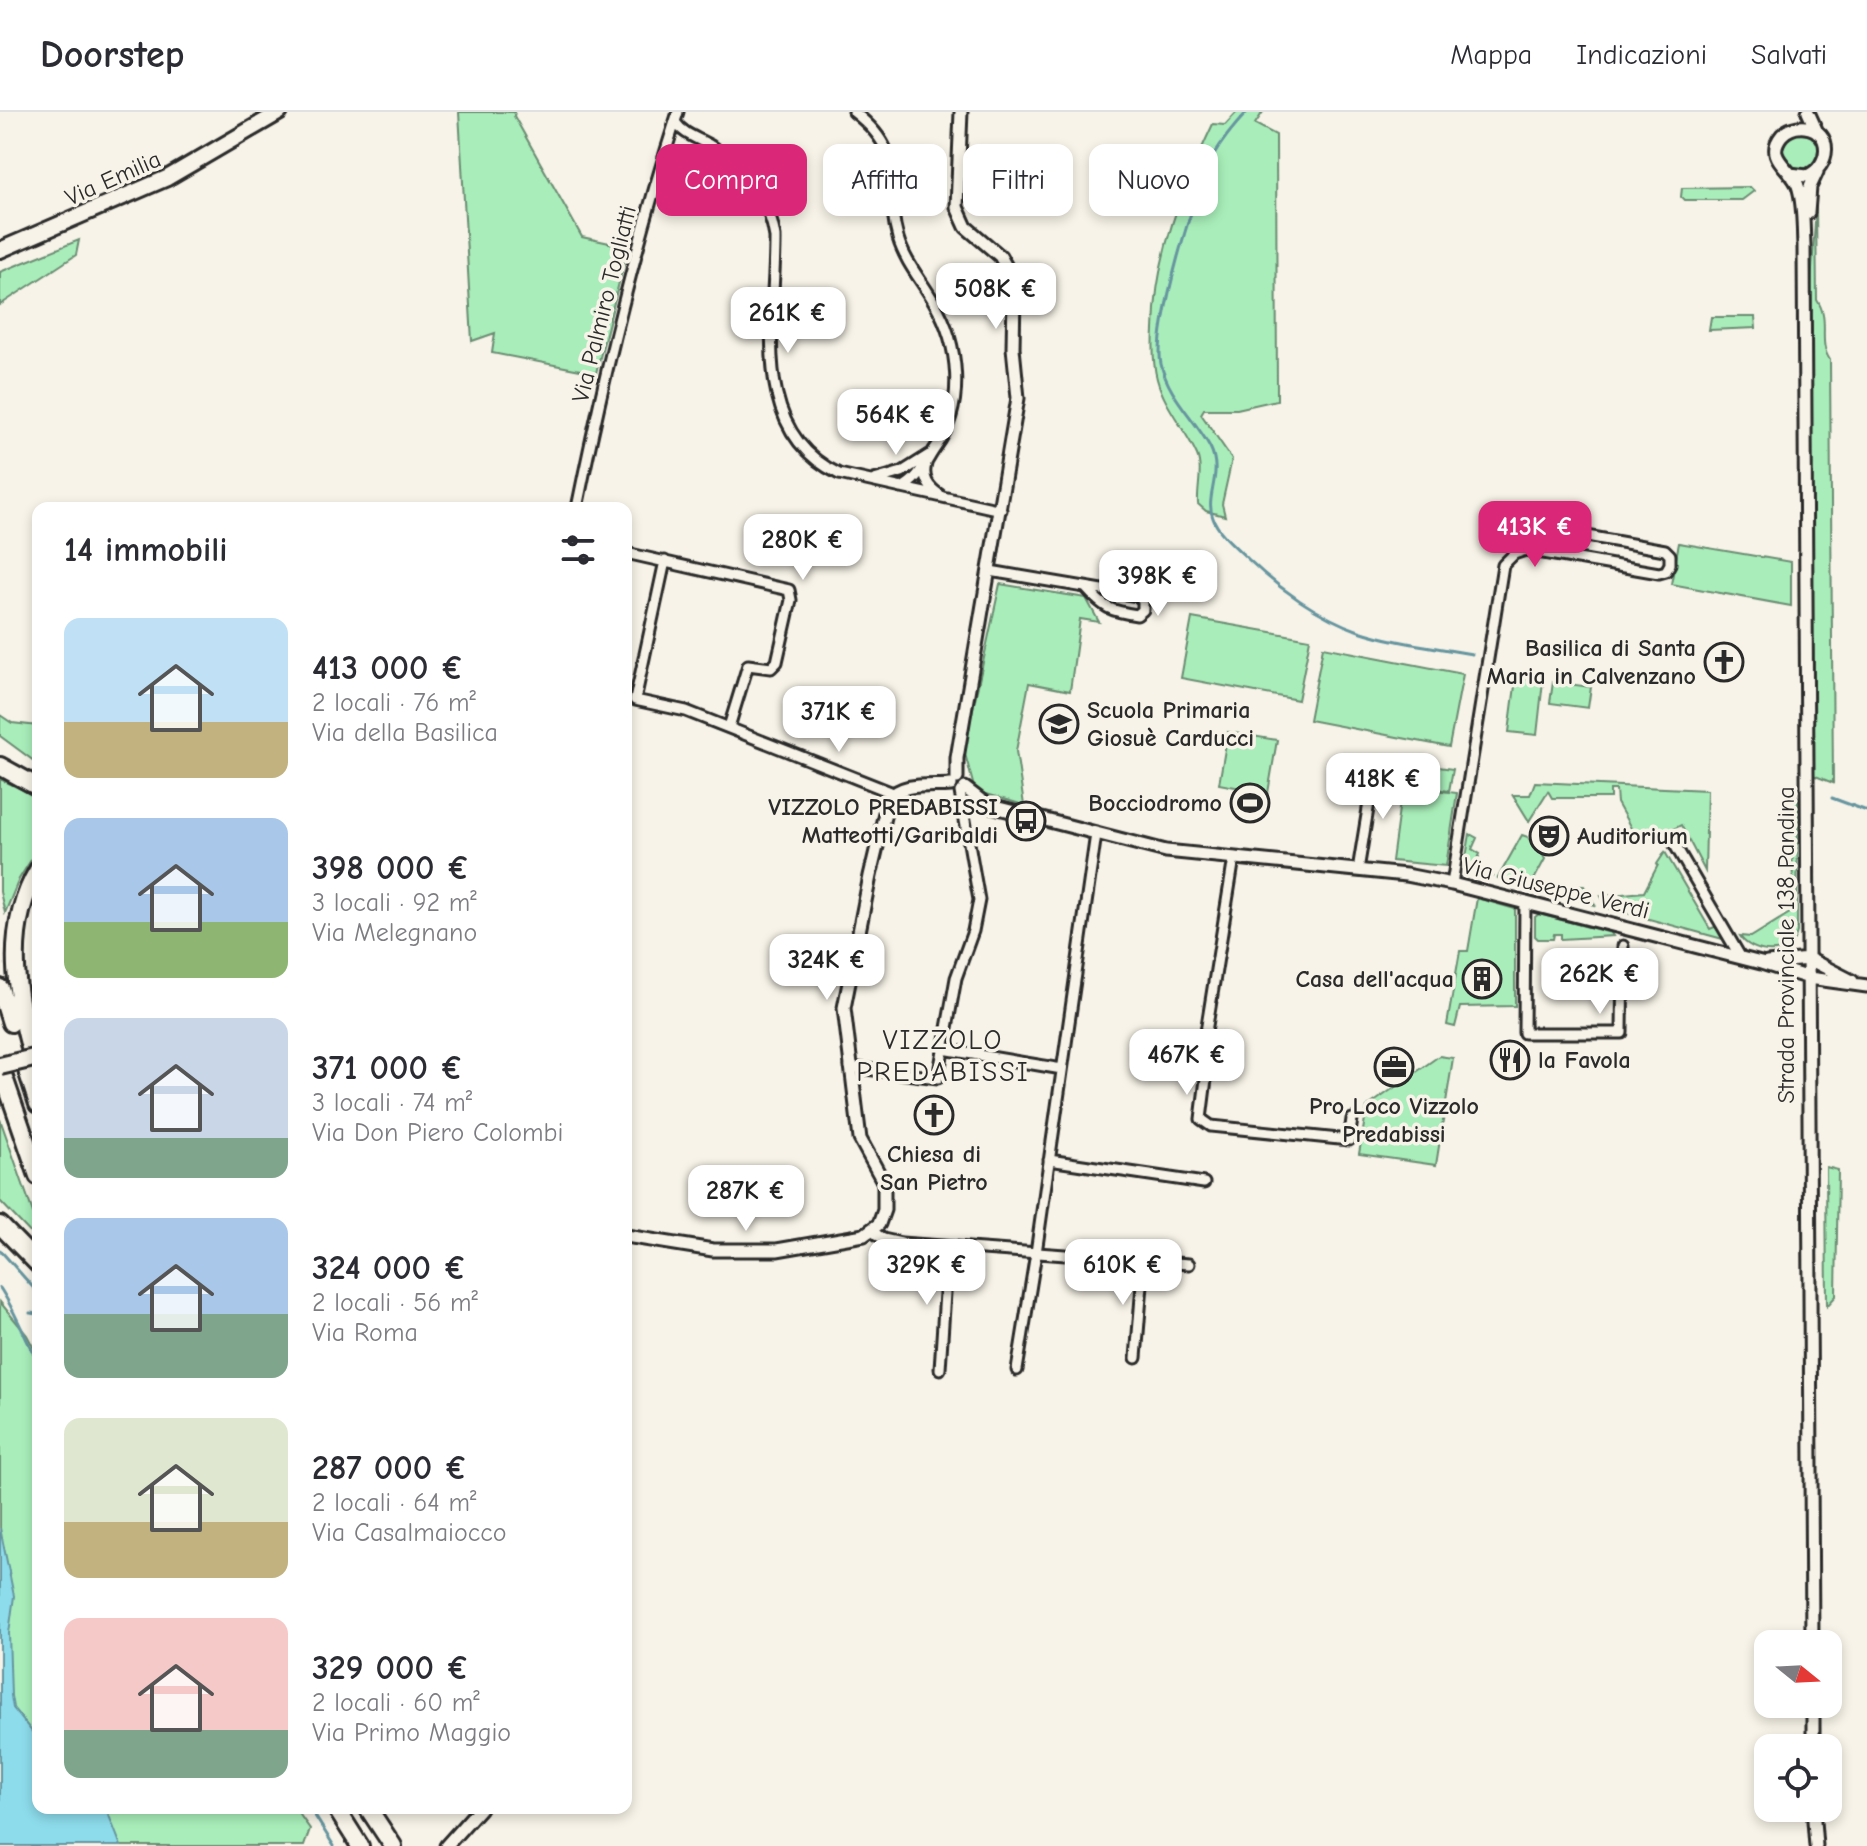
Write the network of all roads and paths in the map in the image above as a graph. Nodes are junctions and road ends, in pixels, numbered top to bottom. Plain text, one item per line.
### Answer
1 (280, 112) edge
2 (854, 112) edge
3 (961, 112) edge
4 (1798, 112) edge
5 (1808, 112) edge
6 (676, 117) edge
7 (1789, 130) junction
8 (1818, 133) junction
9 (1820, 168) junction
10 (1790, 174) junction
11 (1804, 245) junction
12 (0, 250) edge
13 (934, 450) junction
14 (927, 462) junction
15 (910, 468) junction
16 (867, 480) junction
17 (901, 488) junction
18 (943, 497) junction
19 (578, 502) edge
20 (1001, 510) junction
21 (632, 554) edge
22 (1555, 555) junction
23 (665, 561) junction
24 (990, 571) junction
25 (1086, 588) junction
26 (729, 727) junction
27 (0, 766) edge
28 (1375, 766) dead end
29 (32, 784) edge
30 (958, 786) junction
31 (893, 793) junction
32 (1096, 834) junction
33 (1672, 840) dead end
34 (1234, 858) junction
35 (1358, 870) junction
36 (32, 882) edge
37 (1452, 884) junction
38 (1525, 902) junction
39 (1623, 946) dead end
40 (1741, 958) junction
41 (1809, 959) junction
42 (1761, 963) junction
43 (1809, 978) junction
44 (1861, 984) edge
45 (0, 988) edge
46 (943, 1049) junction
47 (32, 1056) edge
48 (32, 1058) edge
49 (0, 1066) edge
50 (850, 1067) junction
51 (1062, 1069) junction
52 (32, 1086) edge
53 (1352, 1119) dead end
54 (32, 1159) edge
55 (1049, 1160) junction
56 (1204, 1183) dead end
57 (0, 1225) edge
58 (872, 1231) junction
59 (632, 1237) edge
60 (948, 1247) junction
61 (1036, 1253) junction
62 (32, 1258) edge
63 (1144, 1260) junction
64 (1189, 1264) dead end
65 (1136, 1358) dead end
66 (940, 1369) dead end
67 (1017, 1370) dead end
68 (1812, 1630) edge
69 (340, 1814) edge
70 (372, 1814) edge
71 (475, 1814) edge
72 (1813, 1822) edge
73 (360, 1846) edge
74 (393, 1846) edge
75 (446, 1846) edge
76 (1813, 1846) edge

1 - 12 main road, Via Emilia
2 - 13 street
3 - 20 street
4 - 7 street
5 - 8 street
6 - 16 street
6 - 19 street, Via Palmiro Togliatti
7 - 8 street
7 - 10 street
8 - 9 street
9 - 10 street
9 - 11 street, Strada Provinciale 138 Pandina
10 - 11 street, Strada Provinciale 138 Pandina
11 - 41 street, Strada Provinciale 138 Pandina
13 - 14 street
13 - 15 street
14 - 17 street
14 - 18 street
15 - 16 street
15 - 17 street
16 - 17 street
17 - 18 street
18 - 20 street
20 - 24 street
21 - 23 street
22 - 22 street
22 - 37 street
23 - 26 street
23 - 26 street
24 - 25 street
24 - 30 street
25 - 25 street
26 - 31 street
27 - 29 highway
28 - 35 street
30 - 31 street
30 - 32 street, Via Giuseppe Verdi
30 - 46 street
31 - 50 street
32 - 34 street, Via Giuseppe Verdi
32 - 51 street
33 - 40 street
34 - 35 street, Via Giuseppe Verdi
34 - 53 street
35 - 37 street, Via Giuseppe Verdi
36 - 47 highway
37 - 38 street, Via Giuseppe Verdi
38 - 39 street
38 - 40 street, Via Giuseppe Verdi
40 - 42 street, Via Giuseppe Verdi
41 - 42 street
41 - 43 street, Strada Provinciale 138 Pandina
41 - 44 street
42 - 43 street, Via Giuseppe Verdi
43 - 44 street, Via Giuseppe Verdi
43 - 68 street, Strada Provinciale 138 Pandina
45 - 52 highway
46 - 50 street
46 - 51 street
48 - 49 highway, bridge
49 - 54 highway
50 - 58 street
51 - 55 street
55 - 56 street
55 - 61 street
57 - 62 highway
58 - 59 street
58 - 60 street
60 - 61 street
60 - 66 street
61 - 63 street
61 - 67 street
63 - 64 street
63 - 65 street
69 - 73 highway
70 - 74 highway
71 - 75 street
72 - 76 street

